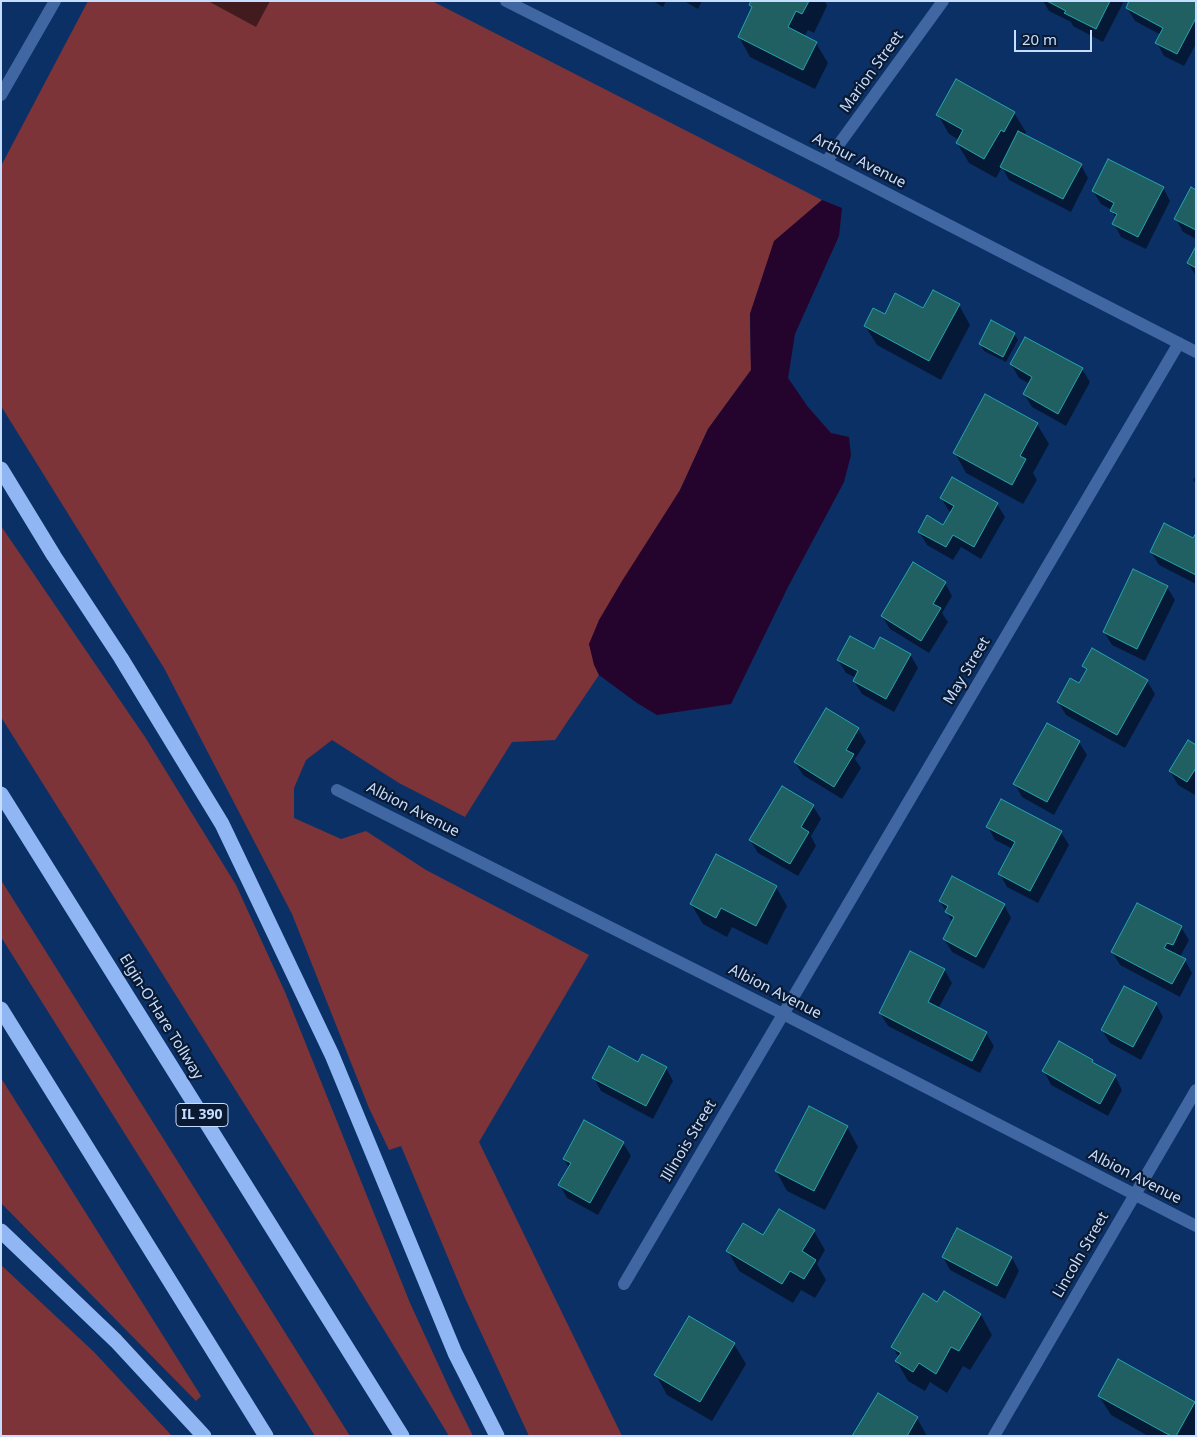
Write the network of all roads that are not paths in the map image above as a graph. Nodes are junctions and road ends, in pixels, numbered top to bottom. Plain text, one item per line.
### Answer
1 (55, 1) edge
2 (506, 1) edge
3 (943, 1) edge
4 (1, 95) edge
5 (826, 162) junction
6 (1179, 343) junction
7 (1196, 352) edge
8 (1, 469) edge
9 (338, 790) dead end
10 (1, 794) edge
11 (1, 1009) edge
12 (783, 1014) junction
13 (1196, 1090) edge
14 (1135, 1195) junction
15 (1196, 1226) edge
16 (1, 1231) edge
17 (624, 1284) dead end
18 (204, 1436) edge
19 (266, 1436) edge
20 (402, 1436) edge
21 (497, 1436) edge
22 (994, 1436) edge

1 - 4 street
2 - 5 street, Arthur Avenue
3 - 5 street, Marion Street
5 - 6 street, Arthur Avenue
6 - 7 street, Arthur Avenue
6 - 12 street, May Street
8 - 21 highway
9 - 12 street, Albion Avenue
10 - 20 highway, Elgin-O'Hare Tollway / IL 390
11 - 19 highway
12 - 14 street, Albion Avenue
12 - 17 street, Illinois Street
13 - 14 street, Lincoln Street
14 - 15 street, Albion Avenue
14 - 22 street, Lincoln Street
16 - 18 highway

